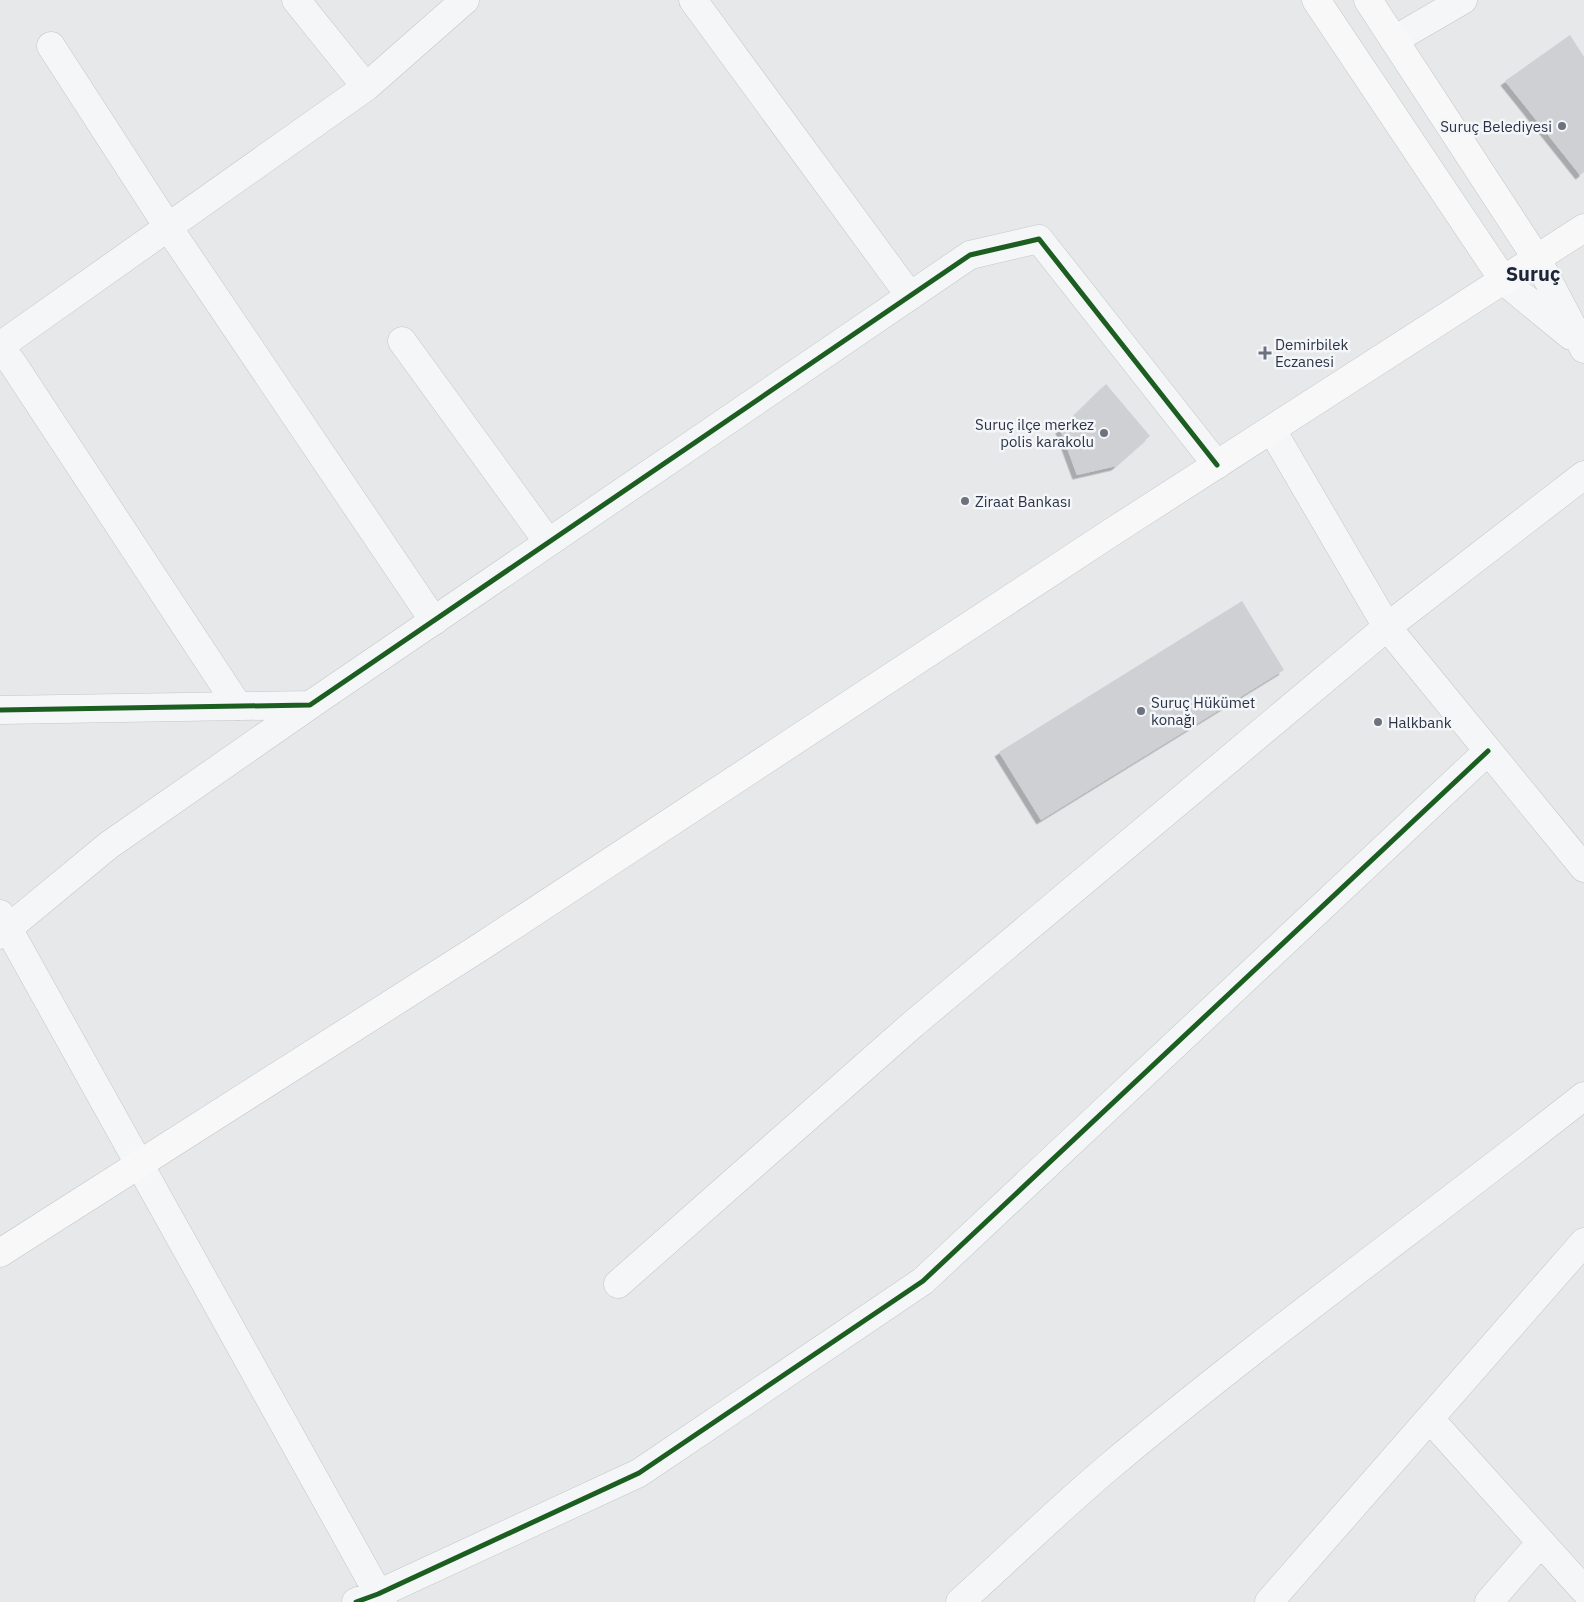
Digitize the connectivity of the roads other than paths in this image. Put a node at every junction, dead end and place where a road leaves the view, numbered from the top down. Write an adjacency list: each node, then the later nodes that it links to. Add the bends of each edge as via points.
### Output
1 (296, 0): 9 (street)
2 (466, 0): 9 (street)
3 (693, 0): 14 (street)
4 (1316, 0): 13 (main road)
5 (1368, 0): 7 (main road)
6 (1463, 0): 7 (street)
7 (1394, 40): 12 (main road)
8 (51, 46): 10 (street)
9 (366, 86): 10 (street)
10 (168, 227): 16 (street); 22 (street)
11 (1584, 228): 12 (main road)
12 (1537, 259): 13 (main road); 17 (street)
13 (1504, 281): 17 (street); 18 (main road)
14 (910, 296): 19 (street, via 970,255 1039,239); 21 (street)
15 (402, 341): 21 (street)
16 (0, 346): 25 (street)
17 (1582, 346)
18 (1272, 430): 19 (main road); 23 (street)
19 (1217, 466): 31 (main road, via 490,940)
20 (1584, 475): 23 (street)
21 (548, 542): 22 (street)
22 (434, 621): 24 (street)
23 (1387, 627): 27 (street); 34 (street, via 912,1025)
24 (310, 705): 25 (street); 29 (street, via 109,845)
25 (238, 706): 26 (street)
26 (0, 710)
27 (1488, 751): 28 (street); 38 (street, via 923,1281 639,1473)
28 (1584, 868)
29 (3, 926): 31 (street)
30 (1584, 1096): 39 (street, via 1291,1320 1109,1467)
31 (139, 1164): 33 (main road); 38 (street)
32 (1584, 1242): 35 (street)
33 (0, 1253)
34 (618, 1284)
35 (1430, 1419): 36 (street); 40 (street)
36 (1541, 1542): 37 (street); 41 (street)
37 (1584, 1590)
38 (373, 1599)
39 (960, 1602)
40 (1270, 1602)
41 (1489, 1602)

